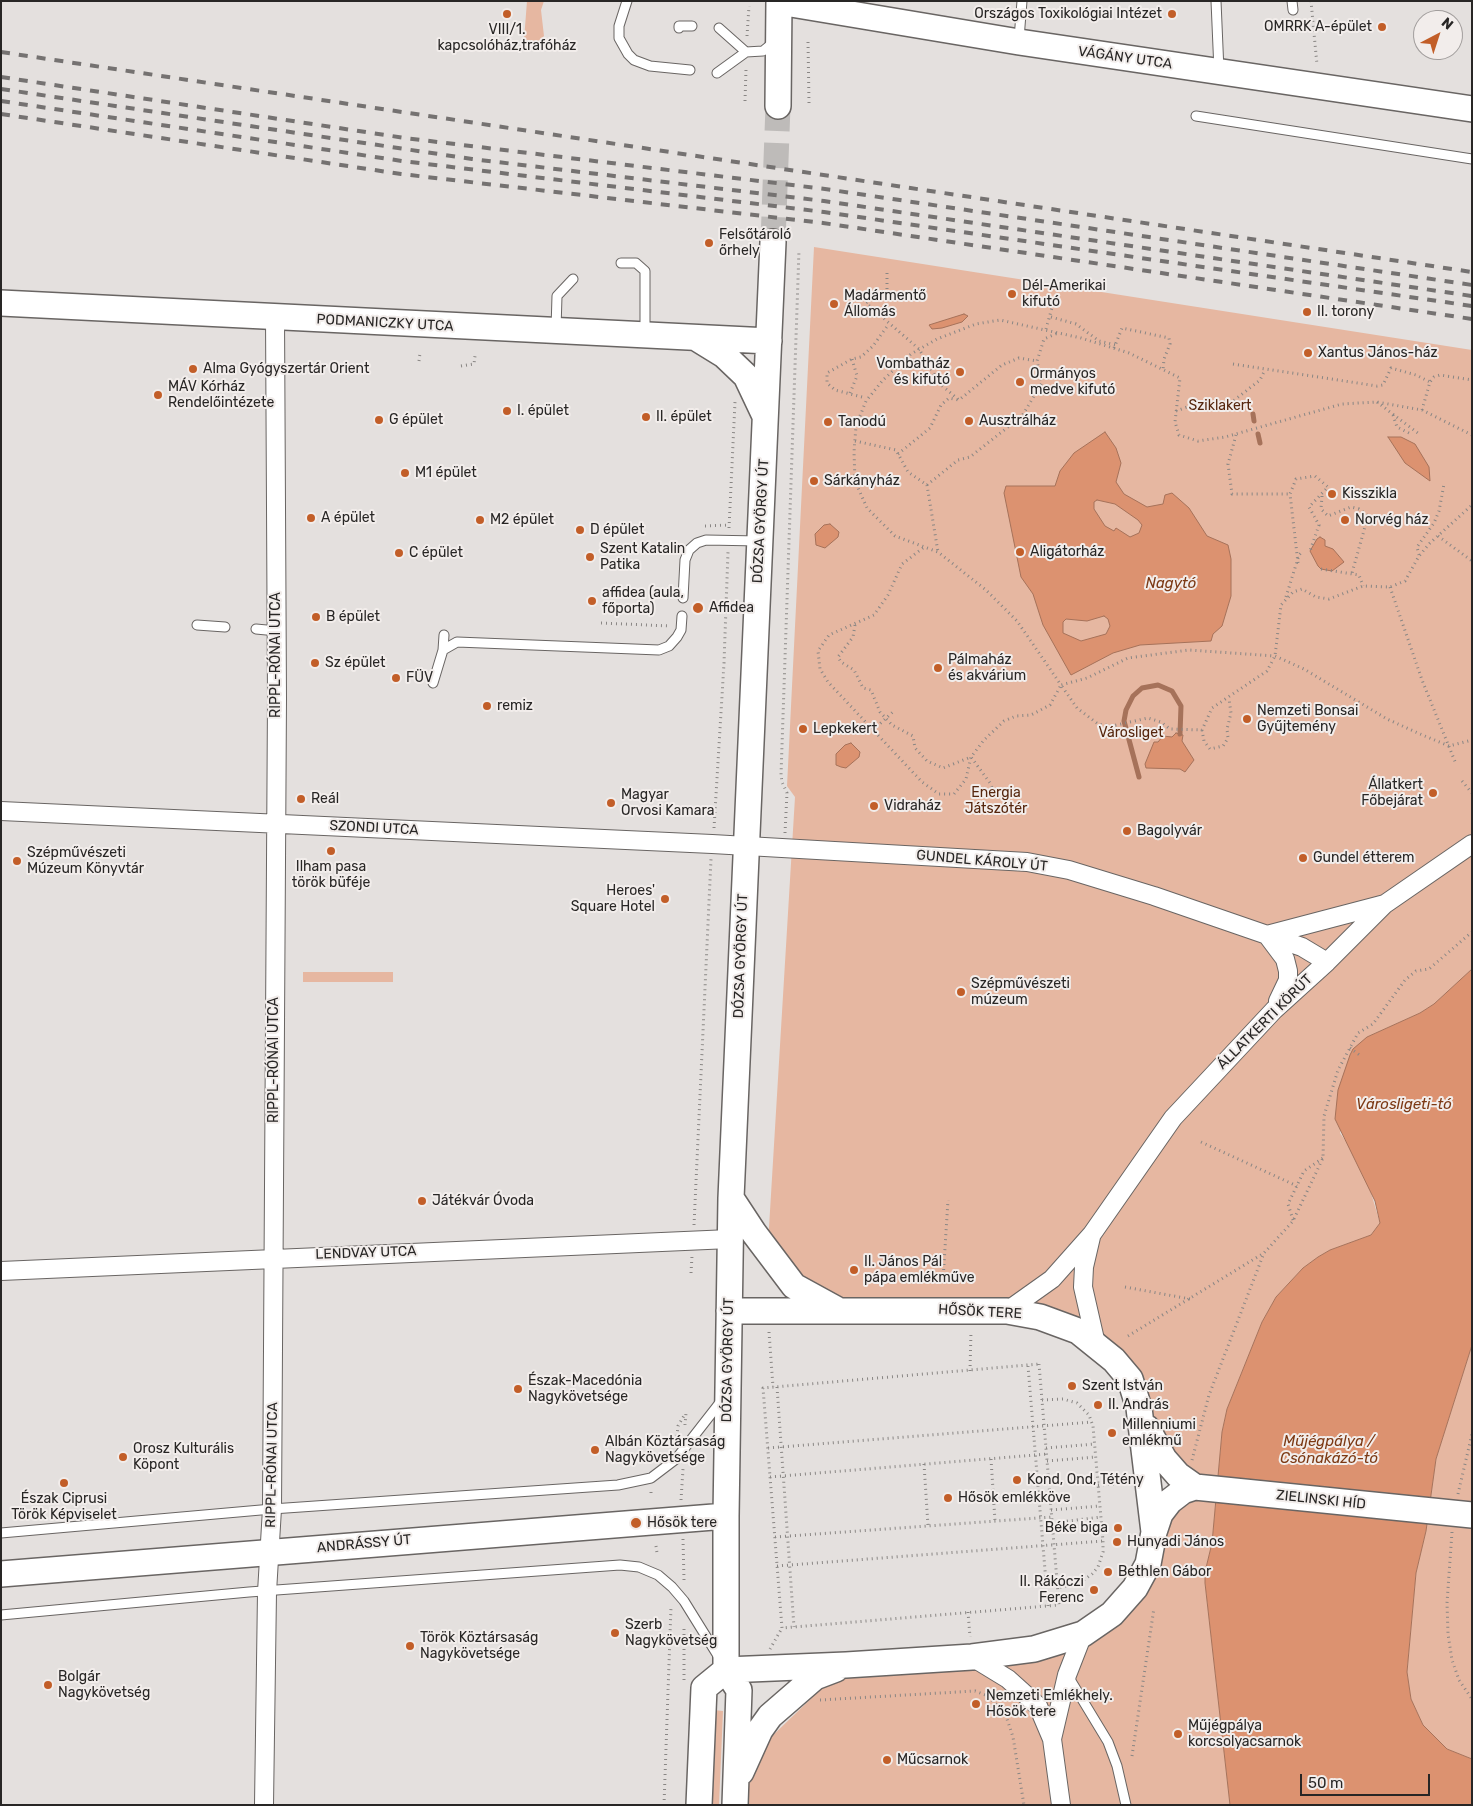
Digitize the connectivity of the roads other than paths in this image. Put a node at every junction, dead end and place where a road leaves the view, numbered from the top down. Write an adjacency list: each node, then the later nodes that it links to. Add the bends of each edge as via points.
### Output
1 (627, 1): 11 (lane, via 619,26 619,38 628,54 641,64 676,65)
2 (778, 1): 8 (street); 9 (street, VÁGÁNY UTCA)
3 (1022, 1): 9 (lane)
4 (1216, 1): 13 (lane)
5 (692, 26): 6 (lane)
6 (679, 28)
7 (720, 28): 10 (lane)
8 (779, 39): 10 (lane, via 763,51); 14 (street)
9 (1019, 42): 13 (street, VÁGÁNY UTCA)
10 (746, 52): 12 (lane)
11 (690, 70)
12 (718, 72)
13 (1219, 72): 15 (street, VÁGÁNY UTCA)
14 (778, 106)
15 (1472, 109)
16 (1196, 116): 17 (lane)
17 (1472, 159)
18 (773, 242): 26 (street, DÓZSA GYÖRGY ÚT)
19 (621, 263): 24 (lane, via 636,262 645,271)
20 (573, 279): 23 (lane, via 557,296)
21 (1, 303): 22 (street, PODMANICZKY UTCA)
22 (275, 316): 23 (street, PODMANICZKY UTCA); 34 (street, RIPPL-RÓNAI UTCA)
23 (556, 332): 24 (street, PODMANICZKY UTCA)
24 (645, 336): 25 (street, PODMANICZKY UTCA)
25 (696, 338): 26 (street, PODMANICZKY UTCA); 27 (street, via 724,354 746,376)
26 (769, 341): 27 (street, DÓZSA GYÖRGY ÚT)
27 (765, 417): 28 (street, DÓZSA GYÖRGY ÚT)
28 (760, 541): 29 (lane, via 706,540 697,543 685,560); 41 (street, DÓZSA GYÖRGY ÚT)
29 (683, 598)
30 (682, 616): 36 (lane, via 677,636 659,650 456,642)
31 (197, 625): 32 (lane)
32 (225, 627)
33 (256, 629): 34 (lane)
34 (276, 631): 39 (street, RIPPL-RÓNAI UTCA)
35 (444, 635): 36 (lane)
36 (443, 650): 37 (lane)
37 (433, 683)
38 (1, 812): 39 (street, SZONDI UTCA)
39 (275, 824): 41 (street, SZONDI UTCA); 49 (street, RIPPL-RÓNAI UTCA)
40 (1472, 844): 42 (street, ÁLLATKERTI KÖRÚT)
41 (746, 847): 43 (street, GUNDEL KÁROLY ÚT, via 1035,864 1069,870 1126,887); 46 (street, DÓZSA GYÖRGY ÚT)
42 (1385, 904): 43 (street); 44 (street, ÁLLATKERTI KÖRÚT)
43 (1267, 935): 44 (street, GUNDEL KÁROLY ÚT, via 1302,947); 45 (street, via 1285,959 1288,971 1288,980)
44 (1327, 962): 45 (street, ÁLLATKERTI KÖRÚT)
45 (1274, 1010): 47 (street, ÁLLATKERTI KÖRÚT, via 1173,1118)
46 (731, 1198): 48 (street, DÓZSA GYÖRGY ÚT); 51 (street, HŐSÖK TERE, via 794,1286)
47 (1092, 1234): 53 (street, ÁLLATKERTI KÖRÚT, via 1052,1279); 54 (street, ÁLLATKERTI KÖRÚT, via 1083,1286)
48 (730, 1239): 49 (street, LENDVAY UTCA); 52 (street, DÓZSA GYÖRGY ÚT)
49 (273, 1257): 50 (street, LENDVAY UTCA); 58 (street, RIPPL-RÓNAI UTCA)
50 (1, 1271)
51 (838, 1310): 52 (street, HŐSÖK TERE); 53 (street, HŐSÖK TERE)
52 (729, 1311): 55 (street, DÓZSA GYÖRGY ÚT)
53 (1007, 1311): 54 (street, HŐSÖK TERE, via 1057,1322)
54 (1096, 1344): 56 (street, HŐSÖK TERE, via 1123,1369)
55 (728, 1392): 58 (lane, via 684,1451 650,1478 618,1485); 60 (street, DÓZSA GYÖRGY ÚT)
56 (1139, 1408): 57 (street, HŐSÖK TERE, via 1164,1459 1178,1475); 61 (street, HŐSÖK TERE)
57 (1199, 1488): 59 (street, ZIELINSKI HÍD); 61 (street, HŐSÖK TERE, via 1183,1491 1170,1501 1160,1514)
58 (272, 1509): 62 (lane); 63 (street, RIPPL-RÓNAI UTCA)
59 (1455, 1514)
60 (726, 1516): 63 (street, ANDRÁSSY ÚT); 70 (street, DÓZSA GYÖRGY ÚT)
61 (1154, 1532): 67 (street, HŐSÖK TERE, via 1148,1564 1135,1588 1112,1614)
62 (1, 1533)
63 (270, 1553): 64 (street, ANDRÁSSY ÚT); 65 (street, RIPPL-RÓNAI UTCA)
64 (1, 1574)
65 (267, 1592): 66 (lane); 70 (lane, via 620,1565 639,1567 658,1575 684,1601); 74 (street, RIPPL-RÓNAI UTCA)
66 (1, 1614)
67 (1083, 1634): 68 (street, HŐSÖK TERE, via 1034,1649); 71 (street)
68 (971, 1651): 69 (street, HŐSÖK TERE); 72 (street, via 1038,1706)
69 (846, 1665): 70 (street, HŐSÖK TERE); 73 (street, HŐSÖK TERE, via 815,1677 770,1716 760,1730)
70 (726, 1670): 73 (street, via 739,1690); 75 (street, via 704,1688)
71 (1067, 1675): 72 (street); 77 (lane, via 1108,1742)
72 (1052, 1740): 76 (street)
73 (735, 1794)
74 (264, 1805)
75 (699, 1805)
76 (1061, 1805)
77 (1126, 1805)

